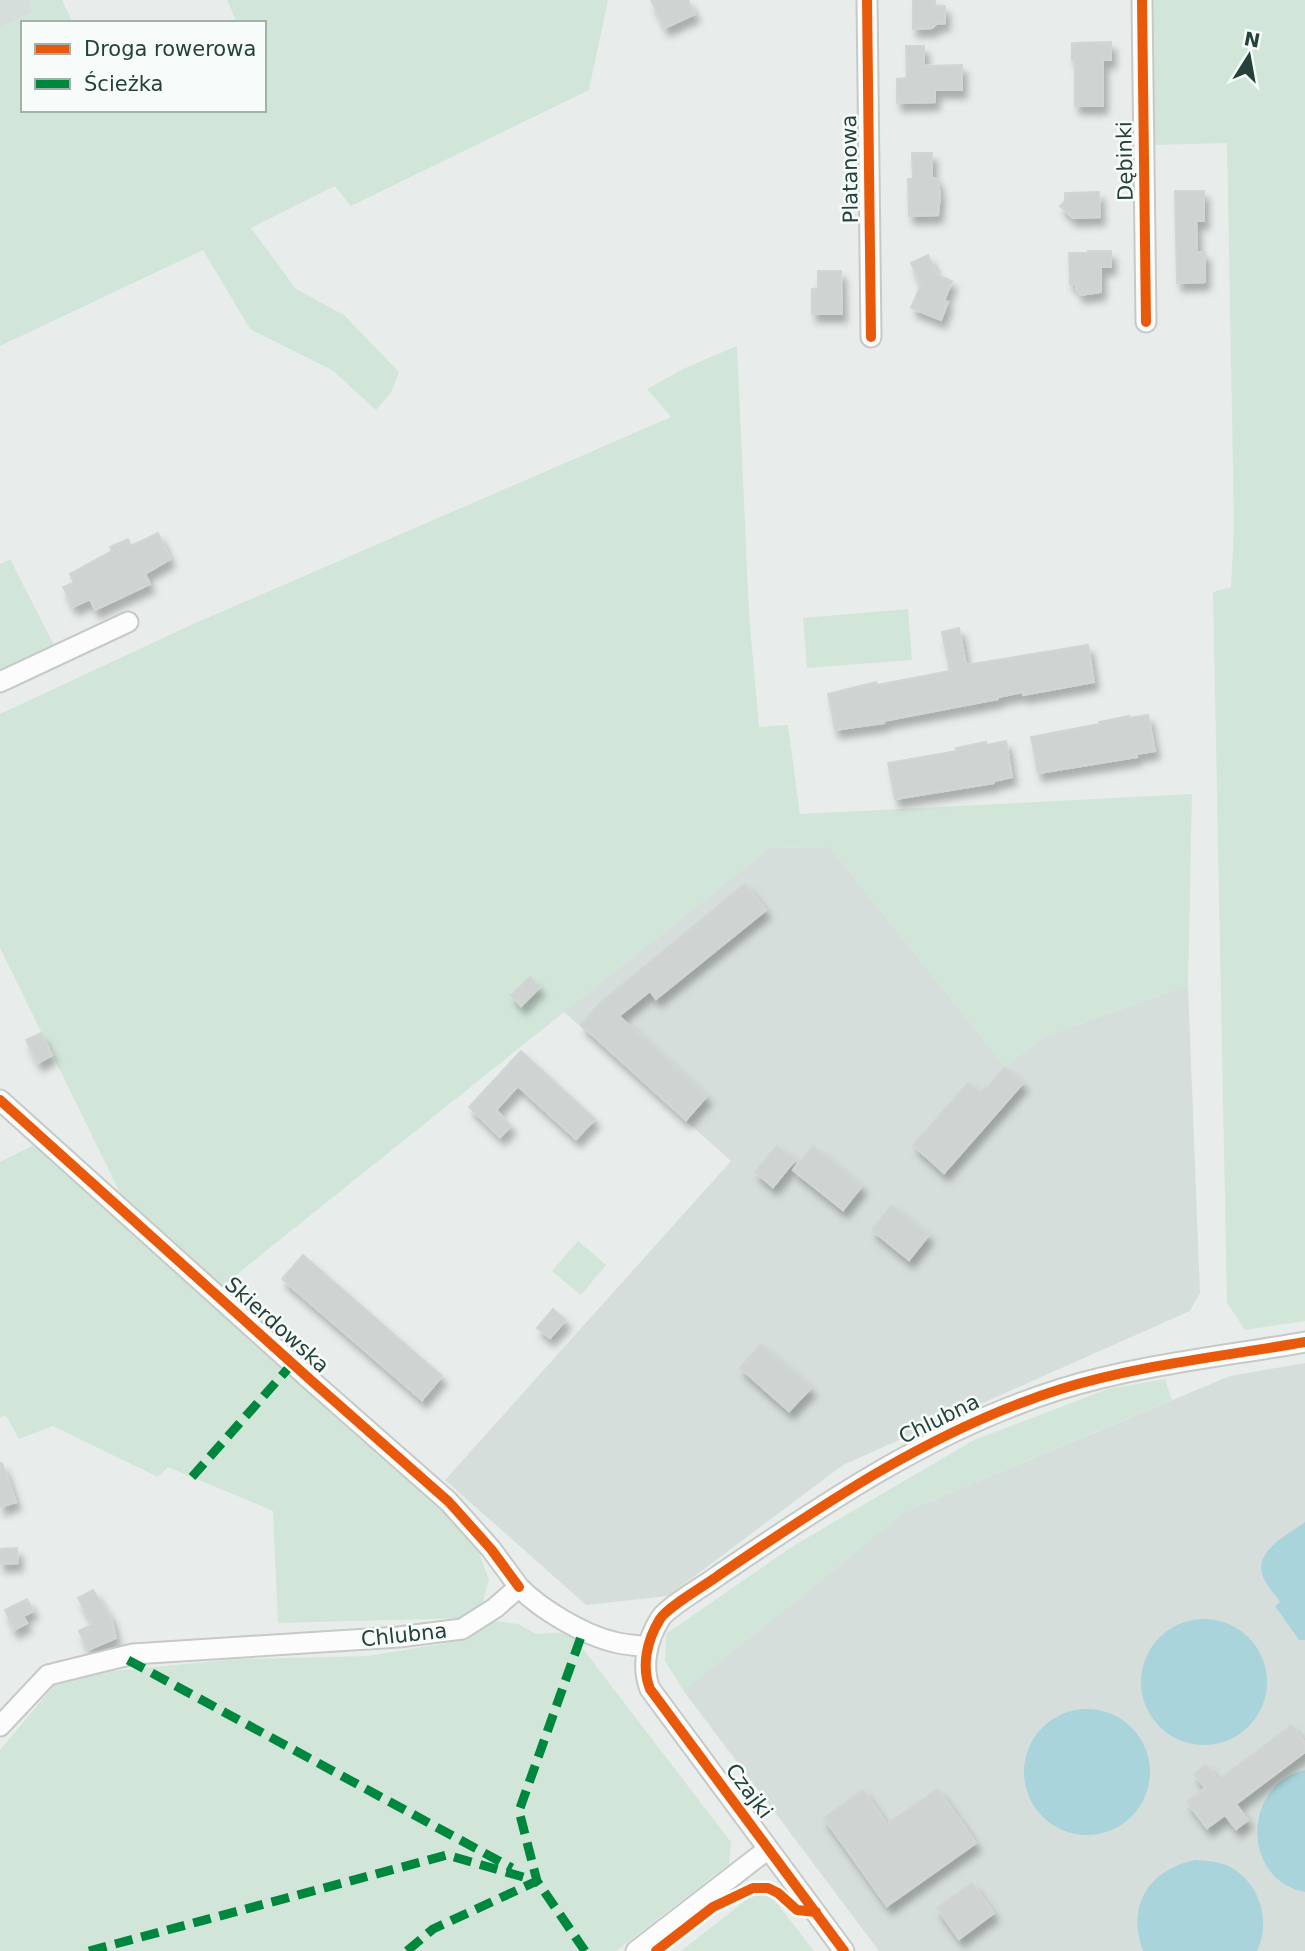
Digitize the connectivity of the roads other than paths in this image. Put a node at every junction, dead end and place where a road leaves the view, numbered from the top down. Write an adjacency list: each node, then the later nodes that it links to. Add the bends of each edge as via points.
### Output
1 (867, 0): 4 (street, Platanowa)
2 (1142, 0): 3 (street, Dębinki)
3 (1146, 322)
4 (872, 337)
5 (128, 622): 6 (street)
6 (0, 682)
7 (0, 1100): 9 (street, Skierdowska, via 450,1502)
8 (1305, 1342): 10 (street, Chlubna, via 1112,1376 984,1417 888,1466 761,1546 663,1614)
9 (519, 1587): 10 (street, via 586,1632); 11 (street, Chlubna, via 462,1629 133,1654 48,1675)
10 (647, 1647): 12 (street, Czajki, via 650,1689)
11 (0, 1726)
12 (768, 1849): 13 (street); 14 (street, Czajki)
13 (636, 1951)
14 (844, 1951)

